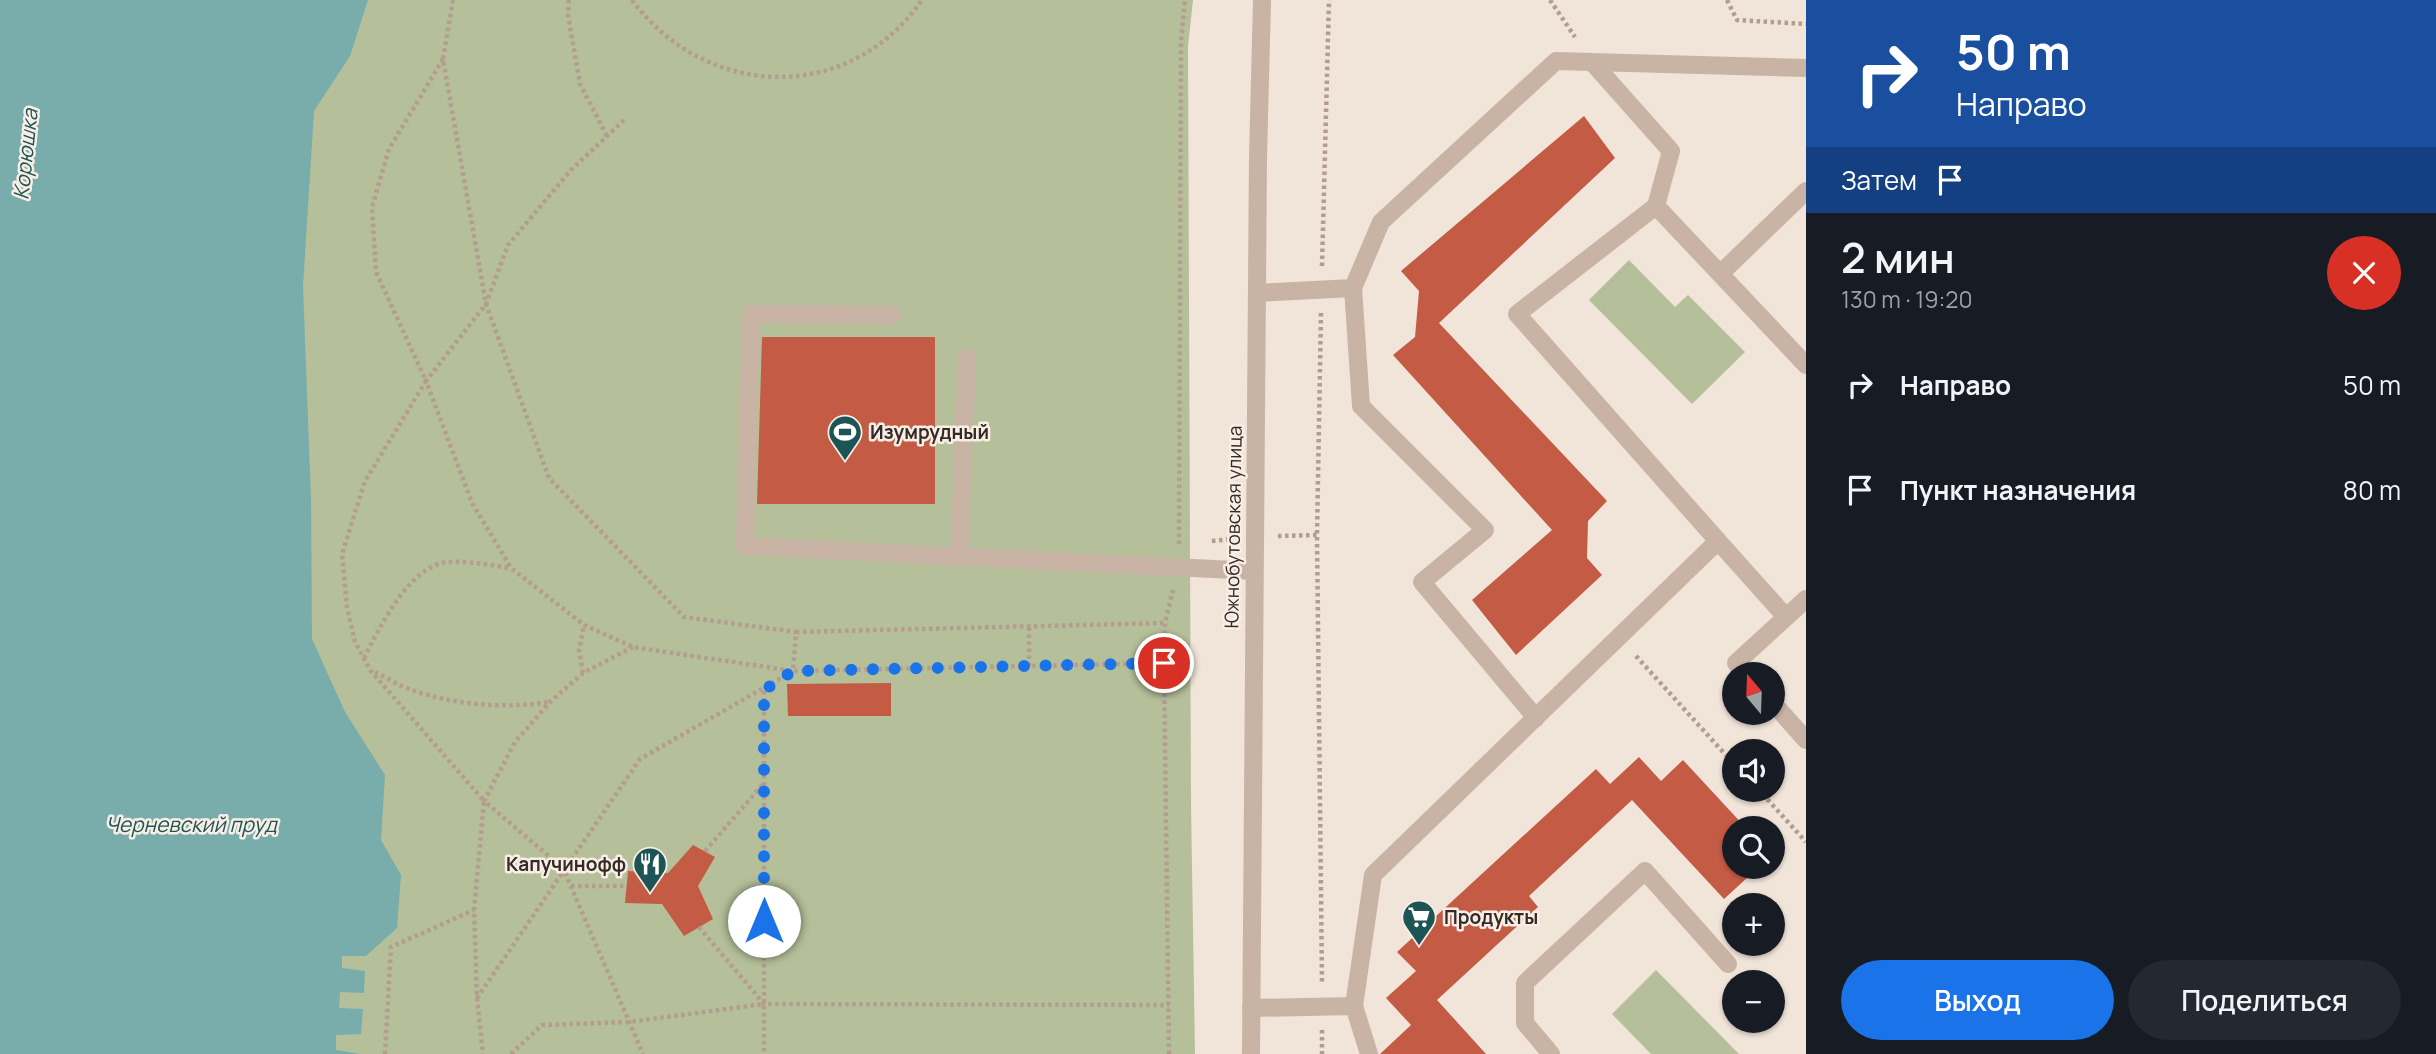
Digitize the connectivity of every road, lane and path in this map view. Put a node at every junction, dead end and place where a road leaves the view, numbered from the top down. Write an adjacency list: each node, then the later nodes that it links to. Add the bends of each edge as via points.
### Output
1 (453, 0): 11 (path)
2 (569, 0): 15 (path, via 580,84)
3 (632, 0): 4 (path, via 668,39 693,56 721,68 781,78 841,66 868,52 893,34)
4 (922, 0)
5 (1185, 0): 29 (path, via 1181,41)
6 (1262, 0): 21 (street, Южнобутовская улица)
7 (1329, 0): 20 (path)
8 (1550, 0): 12 (path)
9 (1727, 0): 10 (path, via 1737,20)
10 (1806, 24)
11 (443, 60): 22 (path); 26 (path, via 390,149 372,207 376,272)
12 (1592, 62): 13 (street); 17 (street, via 1671,150); 19 (street, via 1556,61 1381,222)
13 (1806, 68)
14 (624, 120): 15 (path)
15 (607, 136): 22 (path, via 570,170 508,245)
16 (1806, 191): 18 (street)
17 (1656, 206): 18 (street); 27 (street, via 1517,314)
18 (1721, 273): 25 (street)
19 (1353, 288): 20 (street); 50 (street, via 1361,406 1485,530 1422,582)
20 (1322, 289): 21 (street); 68 (path, via 1317,535)
21 (1257, 293): 31 (street, Южнобутовская улица)
22 (486, 304): 26 (path); 37 (path, via 550,478 684,617)
23 (892, 315): 28 (street, via 751,314 745,546)
24 (967, 358): 28 (street)
25 (1806, 365)
26 (426, 381): 30 (path, via 472,503); 40 (path, via 365,481 342,554 347,607)
27 (1718, 541): 33 (street); 38 (street)
28 (959, 557): 29 (street)
29 (1179, 566): 31 (street); 34 (path)
30 (511, 569): 35 (path); 40 (path, via 448,562 430,566 390,612)
31 (1254, 571): 69 (street, Южнобутовская улица)
32 (1806, 599): 33 (street)
33 (1786, 617): 41 (street)
34 (1165, 623): 36 (path); 42 (path)
35 (584, 625): 39 (path); 46 (path, via 579,650)
36 (1029, 626): 37 (path); 43 (path)
37 (796, 632): 45 (path)
38 (1619, 638): 50 (street); 52 (path)
39 (633, 647): 45 (path); 46 (path)
40 (364, 659): 44 (path)
41 (1737, 662)
42 (1164, 663): 43 (path); 66 (path)
43 (1029, 666): 45 (path)
44 (370, 670): 48 (path, via 409,689 461,701 517,707); 54 (path)
45 (793, 671): 47 (path)
46 (583, 673): 48 (path)
47 (764, 690): 53 (path); 58 (path, via 640,759)
48 (550, 702): 54 (path, via 515,742)
49 (1785, 716): 51 (street)
50 (1536, 718): 67 (street, via 1373,875)
51 (1806, 740)
52 (1722, 751)
53 (764, 782): 57 (path); 65 (path)
54 (484, 801): 58 (path); 61 (path)
55 (1770, 802): 56 (path)
56 (1806, 842)
57 (705, 851)
58 (563, 868): 59 (path); 64 (path)
59 (571, 886): 60 (path); 70 (path)
60 (626, 886)
61 (474, 910): 64 (path); 71 (path, via 391,947)
62 (699, 927): 65 (path)
63 (1728, 964): 80 (street, via 1645,871 1525,983 1525,1023)
64 (477, 998): 72 (path)
65 (764, 1004): 66 (path); 70 (path); 75 (path)
66 (1169, 1005): 76 (path)
67 (1354, 1006): 68 (street); 79 (street)
68 (1322, 1007): 69 (street); 78 (path)
69 (1251, 1008): 77 (street, Южнобутовская улица)
70 (629, 1022): 73 (path, via 542,1025); 74 (path)
71 (384, 1054)
72 (483, 1054)
73 (511, 1054)
74 (643, 1054)
75 (764, 1054)
76 (1169, 1054)
77 (1251, 1054)
78 (1322, 1054)
79 (1369, 1054)
80 (1551, 1054)

